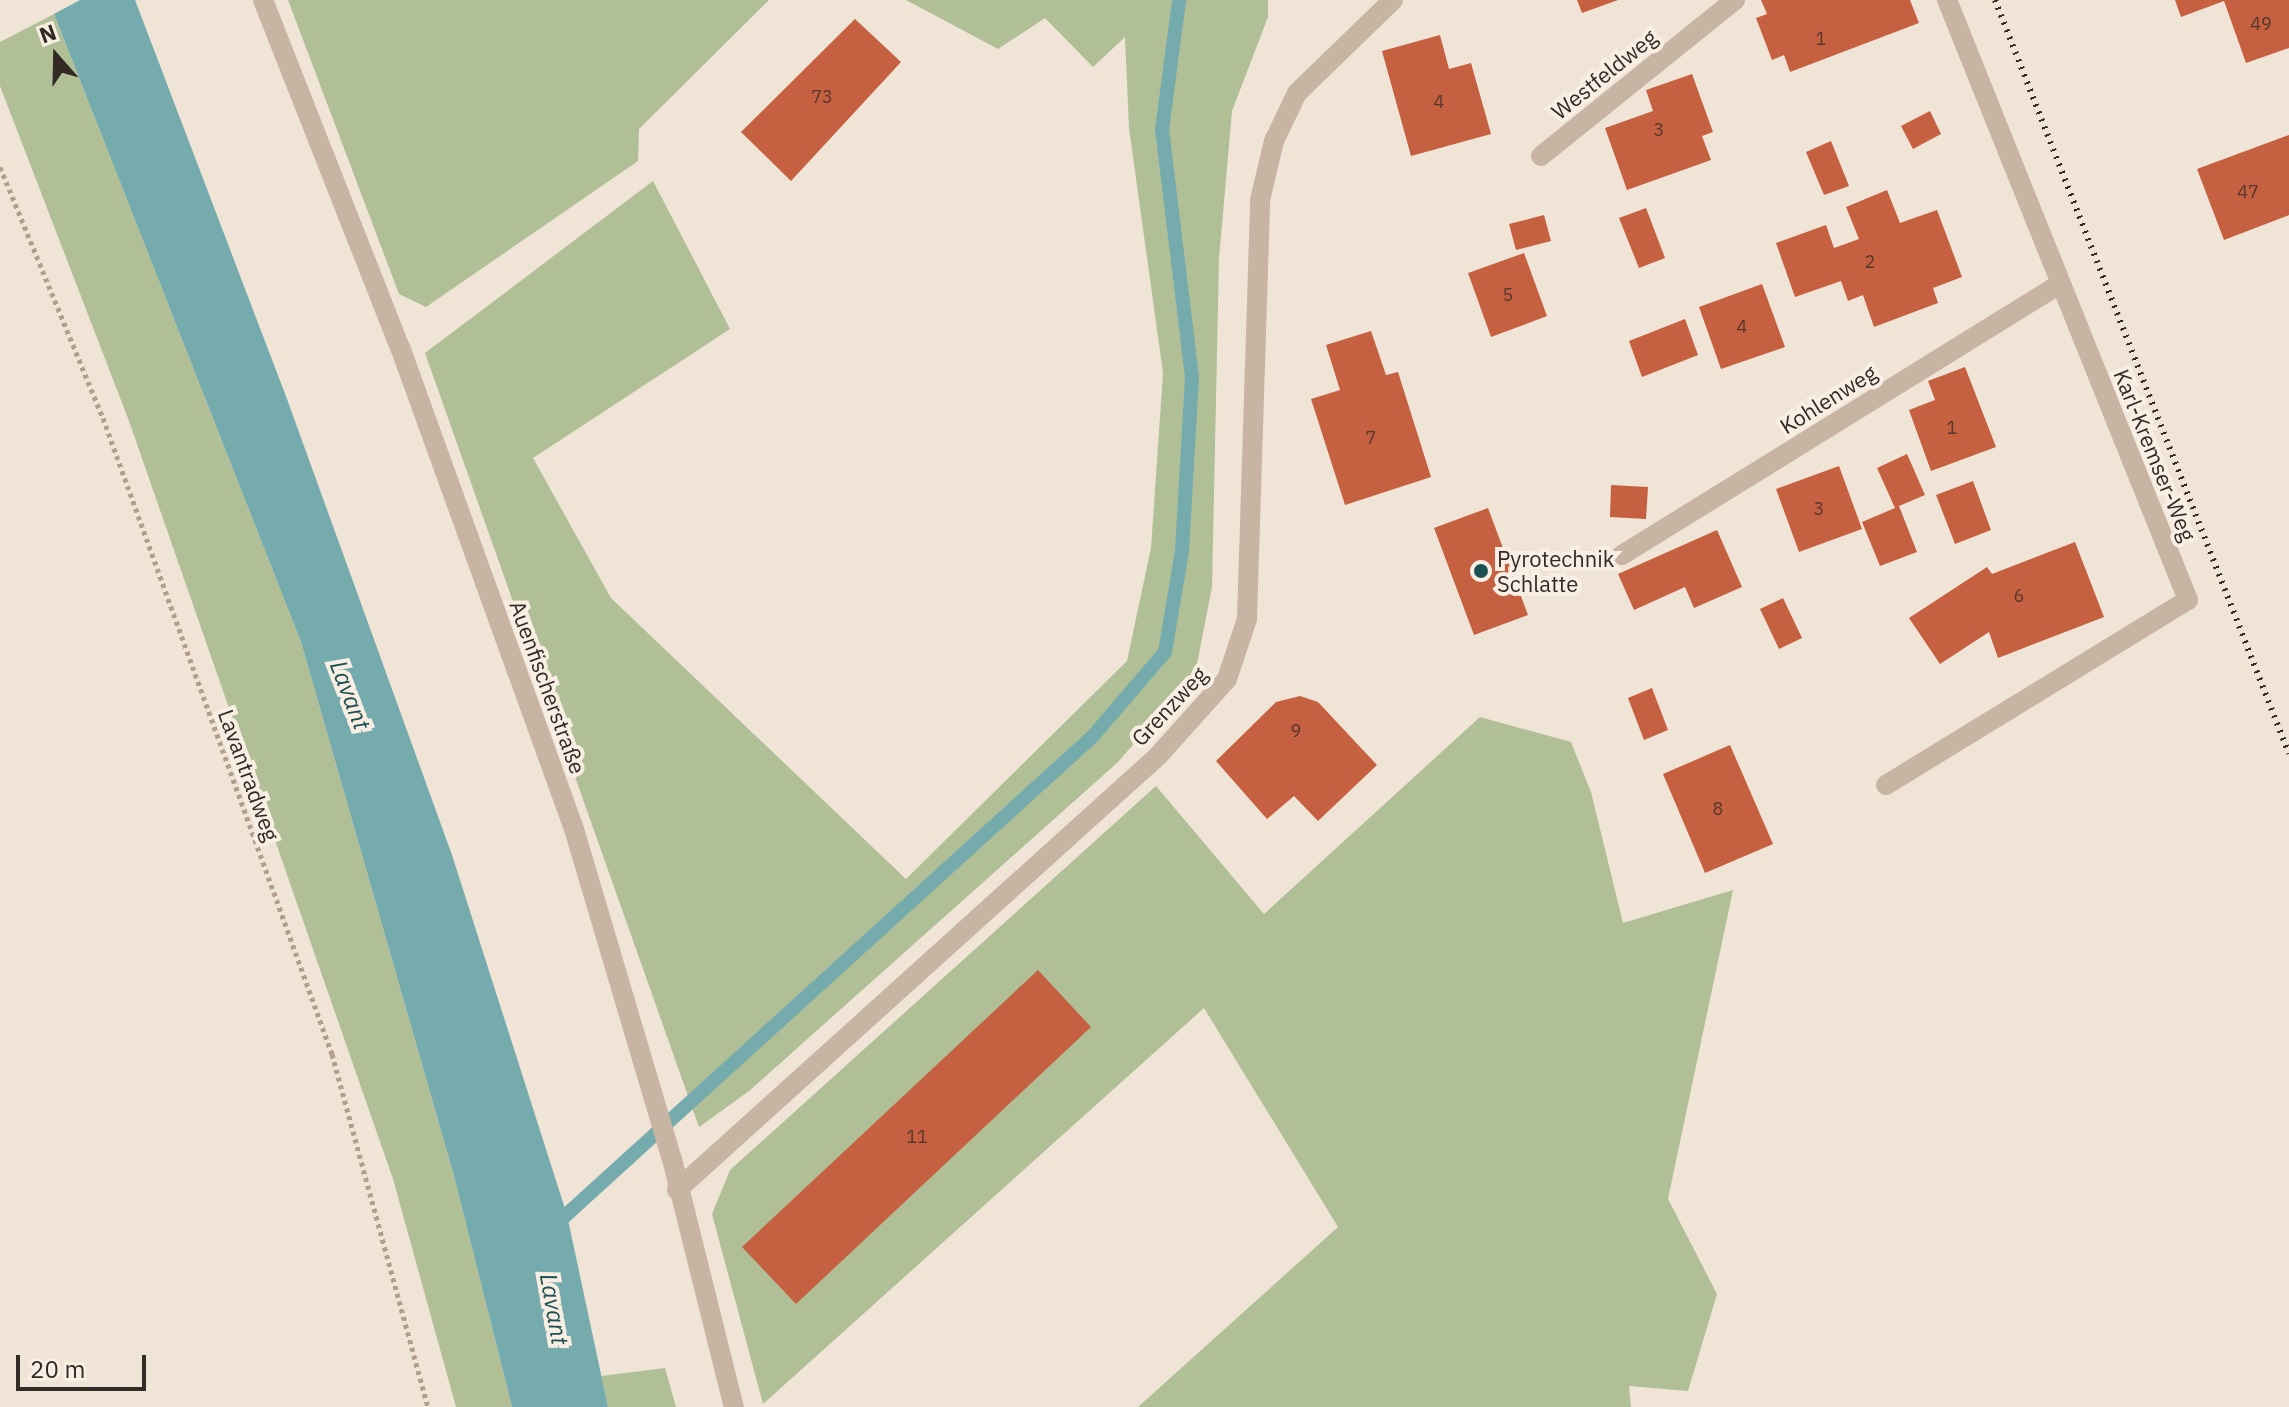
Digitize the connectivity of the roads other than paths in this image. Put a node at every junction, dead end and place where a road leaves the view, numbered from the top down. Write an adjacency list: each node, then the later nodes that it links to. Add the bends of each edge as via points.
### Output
1 (263, 0): 9 (street, Auenfischerstraße, via 400,347 574,829)
2 (1393, 0): 9 (street, Grenzweg, via 1297,93 1274,141 1260,200 1247,619 1227,679 1158,756)
3 (1735, 0): 5 (street, Westfeldweg)
4 (1947, 0): 6 (street, Karl-Kremser-Weg)
5 (1541, 156)
6 (2060, 284): 7 (street, Kohlenweg); 8 (street, Karl-Kremser-Weg, via 2188,600)
7 (1622, 555)
8 (1886, 785)
9 (677, 1190): 10 (street, Auenfischerstraße)
10 (734, 1407)

